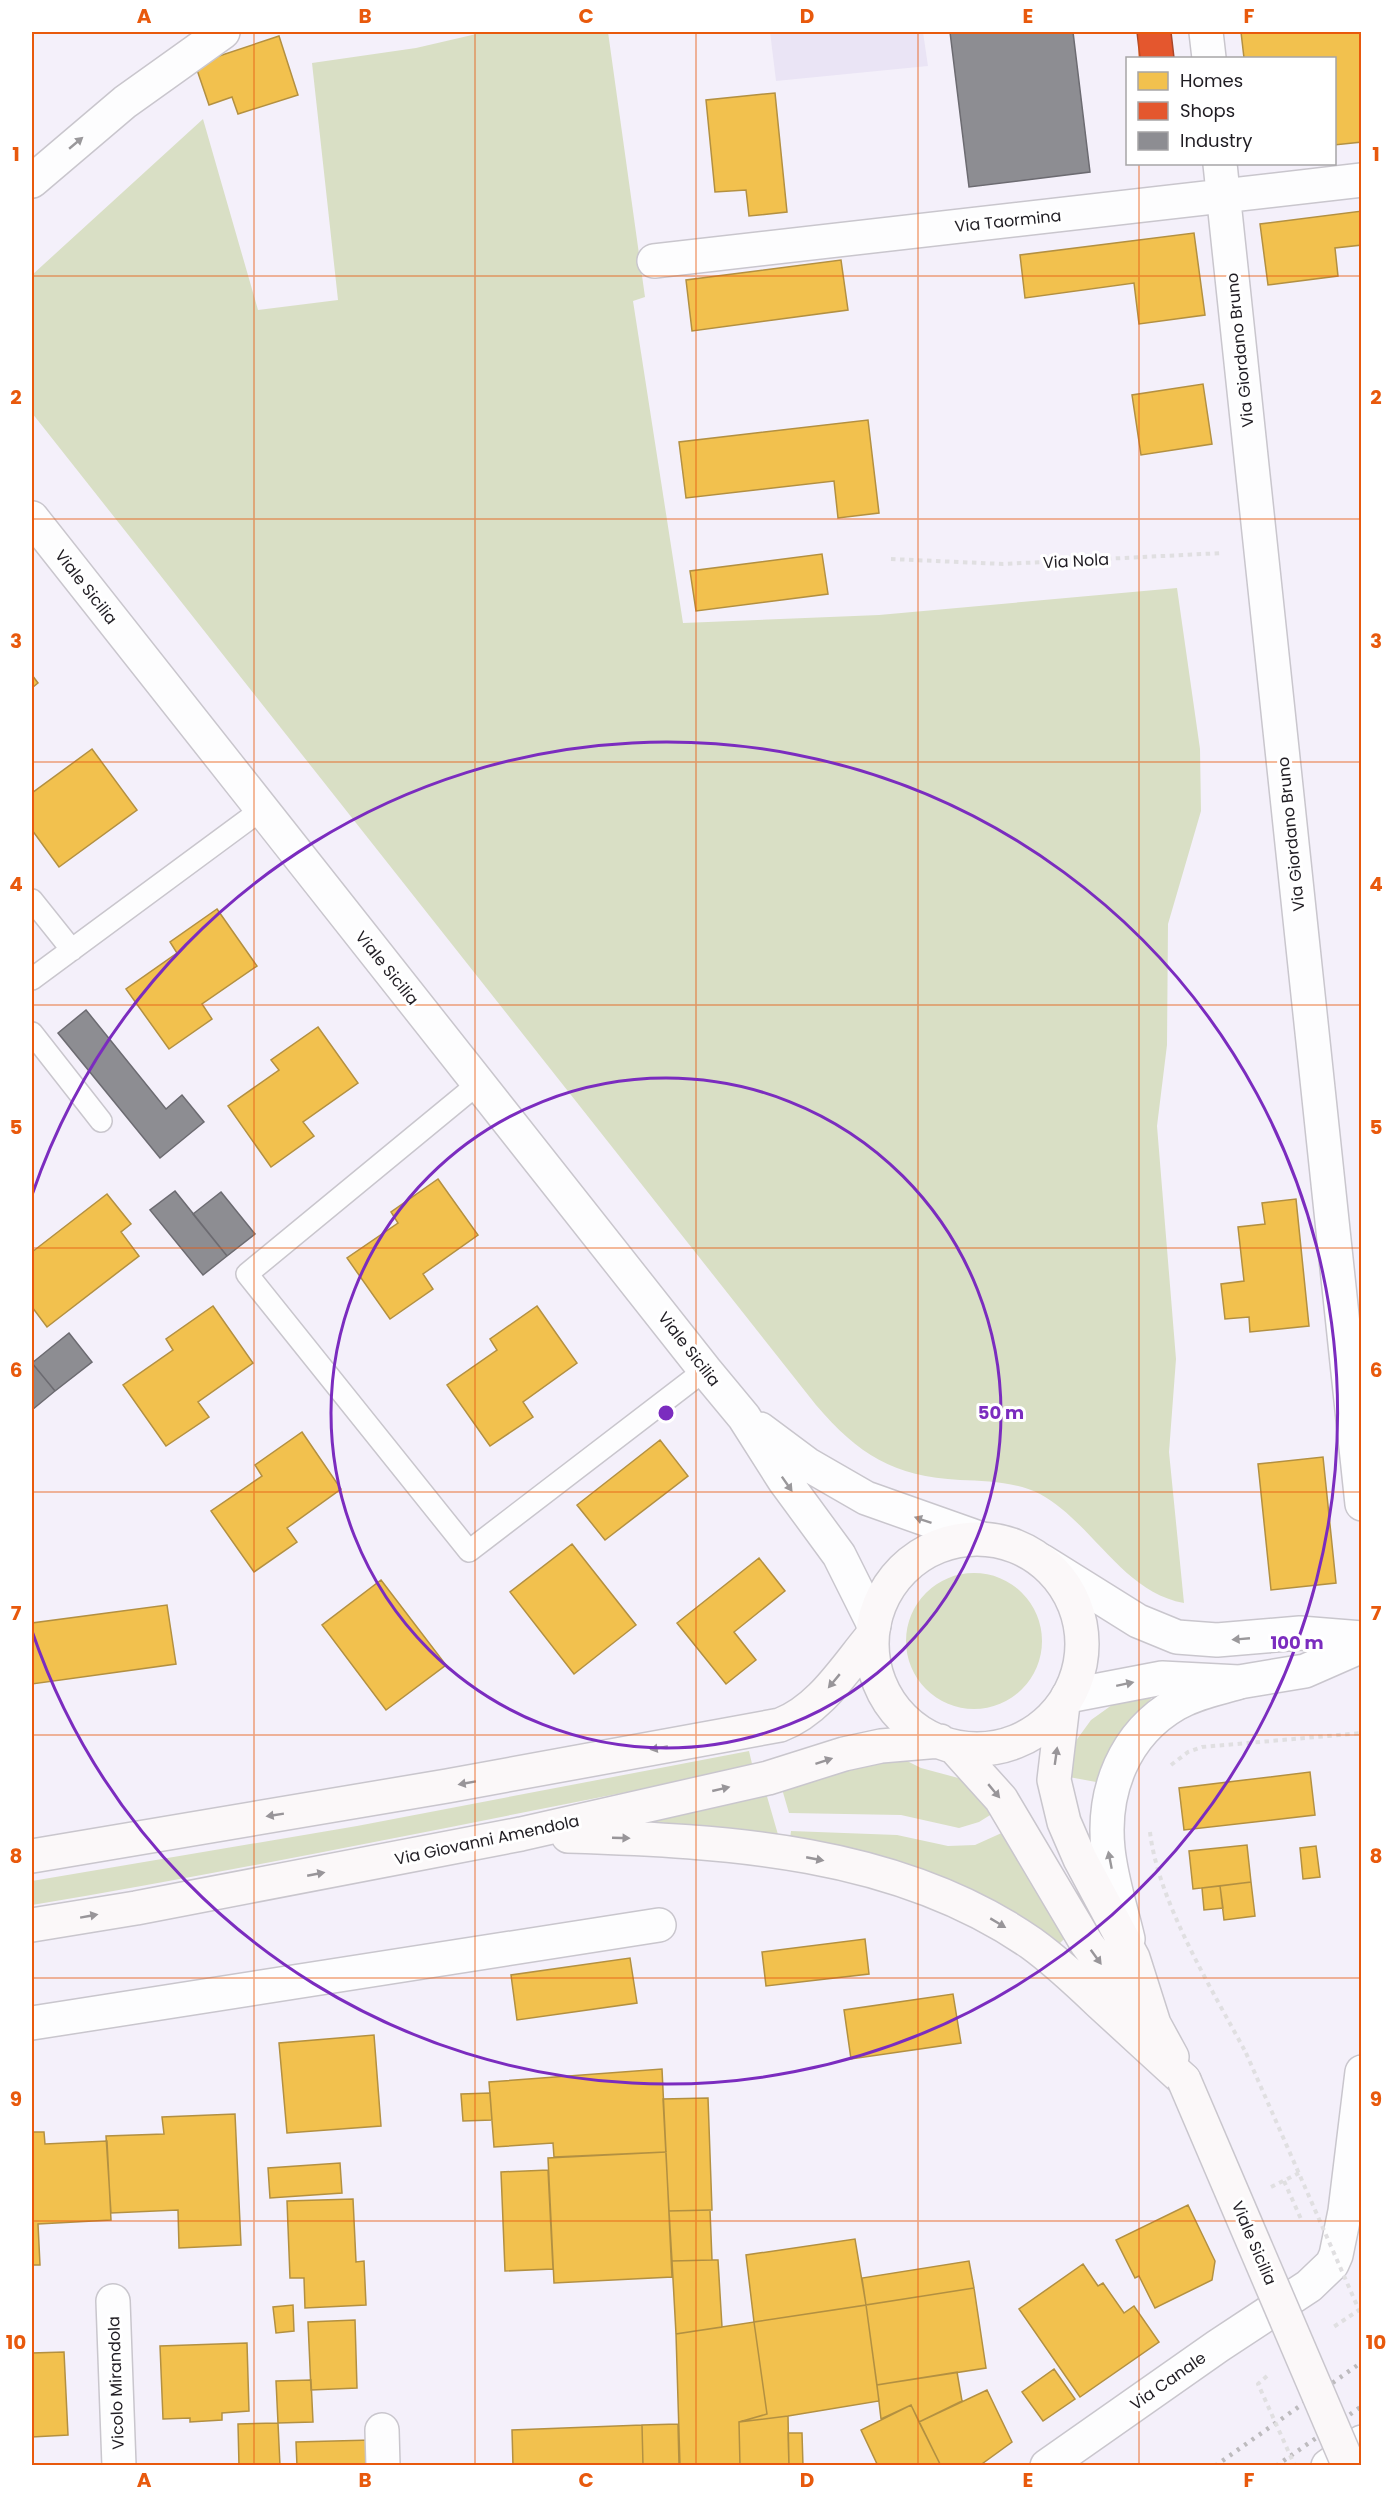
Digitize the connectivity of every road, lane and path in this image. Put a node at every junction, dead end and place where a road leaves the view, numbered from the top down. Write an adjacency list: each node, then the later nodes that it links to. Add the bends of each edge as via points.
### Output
1 (223, 32): 5 (street, one-way to 1, via 125,102)
2 (1206, 32): 3 (street)
3 (1209, 57)
4 (1220, 165): 7 (street, Via Giordano Bruno)
5 (32, 180)
6 (1362, 180): 7 (street, Via Taormina)
7 (1224, 196): 8 (street, Via Taormina); 10 (street, Via Giordano Bruno)
8 (654, 261)
9 (35, 531): 12 (street, Viale Sicilia)
10 (1260, 550): 11 (path, Via Nola, via 1003,564); 21 (street, Via Giordano Bruno)
11 (891, 559)
12 (261, 810): 14 (lane); 17 (street, Viale Sicilia)
13 (32, 900): 14 (lane)
14 (72, 950): 15 (lane)
15 (32, 980)
16 (32, 1034): 18 (lane)
17 (479, 1083): 19 (street, Viale Sicilia); 19 (lane, via 247,1274 469,1551)
18 (101, 1121)
19 (705, 1370): 20 (street, Viale Sicilia)
20 (744, 1417): 22 (street, Viale Sicilia, one-way to 20, via 845,1487); 24 (street, Viale Sicilia, one-way to 24, via 839,1555)
21 (1362, 1504)
22 (979, 1538): 23 (main road, via 1012,1544); 24 (main road, via 945,1543 914,1558 891,1582 875,1613)
23 (1042, 1561): 25 (street, one-way to 23, via 1300,1633 1217,1640 1177,1636 1138,1621); 28 (main road, via 1065,1585 1079,1616 1083,1652 1074,1686)
24 (873, 1631): 30 (main road, via 871,1646 877,1679 895,1710 922,1734); 34 (main road, one-way to 34, via 811,1707 797,1719 780,1725)
25 (1362, 1638)
26 (1362, 1646): 27 (street, via 1305,1671)
27 (1239, 1682): 28 (street, one-way to 27, via 1162,1678); 37 (street, one-way to 27, via 1108,1848 1113,1781 1136,1739 1161,1715 1189,1698)
28 (1065, 1700): 30 (main road, via 1054,1716 1025,1738 991,1748); 37 (main road, one-way to 28, via 1072,1842 1056,1796 1054,1766)
29 (1362, 1733): 31 (path, via 1202,1747)
30 (947, 1744): 33 (main road, Via Giovanni Amendola, one-way to 30, via 768,1778 862,1750 902,1743); 39 (main road, one-way to 39, via 995,1792 1093,1953 1124,1994)
31 (1167, 1768)
32 (1150, 1823): 42 (path, bridge, via 1154,1855 1172,1906 1246,2053)
33 (521, 1834): 36 (main road, Via Giovanni Amendola, one-way to 33); 41 (main road, one-way to 41, via 720,1843 822,1860 913,1883 991,1919 1046,1954)
34 (32, 1856)
35 (659, 1925): 38 (street)
36 (32, 1926)
37 (1133, 1958): 39 (main road)
38 (32, 2023)
39 (1154, 2024): 41 (main road, Viale Sicilia)
40 (1362, 2072): 51 (street, Via Canale, via 1346,2201 1332,2264 1318,2279)
41 (1184, 2080): 54 (main road, Viale Sicilia, bridge)
42 (1299, 2173): 43 (path); 45 (path, bridge, via 1359,2310)
43 (1265, 2190)
44 (113, 2301): 49 (street, Vicolo Mirandola)
45 (1327, 2332)
46 (1270, 2373): 52 (path, bridge, via 1258,2384)
47 (382, 2430): 50 (street)
48 (1362, 2442): 53 (street)
49 (119, 2466)
50 (383, 2466)
51 (1047, 2466)
52 (1295, 2466)
53 (1328, 2466)
54 (1349, 2466)

